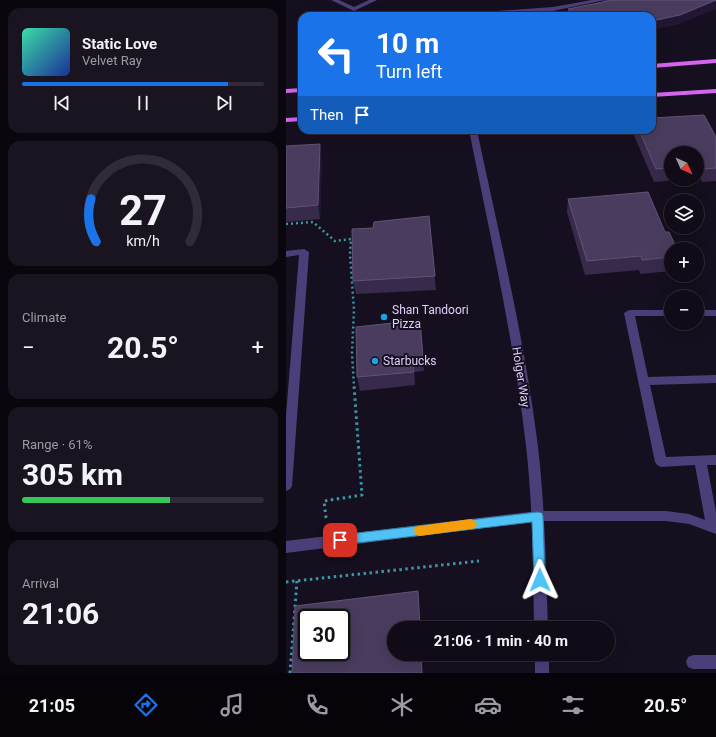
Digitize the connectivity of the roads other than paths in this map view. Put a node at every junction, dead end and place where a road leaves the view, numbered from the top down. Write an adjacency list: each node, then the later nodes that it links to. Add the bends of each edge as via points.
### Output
1 (334, 0): 2 (street, via 354,9)
2 (374, 0)
3 (602, 0): 4 (street, via 553,9)
4 (511, 12)
5 (716, 61): 6 (main road)
6 (656, 66)
7 (298, 90): 8 (main road)
8 (286, 91)
9 (716, 91): 10 (main road)
10 (656, 95)
11 (298, 119): 12 (main road)
12 (286, 120)
13 (474, 134): 23 (street, Holger Way, via 521,372 532,448)
14 (286, 254): 22 (street, via 304,252)
15 (664, 313): 19 (street, via 629,313)
16 (704, 313): 17 (street)
17 (716, 313)
18 (716, 379): 19 (street)
19 (644, 381): 20 (street, via 661,462)
20 (700, 460): 21 (street); 24 (street)
21 (716, 460)
22 (286, 486)
23 (538, 516): 24 (street, via 666,516 689,520); 25 (street); 26 (street, Holger Way)
24 (715, 529)
25 (286, 547)
26 (541, 621)
27 (542, 661): 30 (street)
28 (693, 662): 29 (street)
29 (716, 662)
30 (542, 673)

